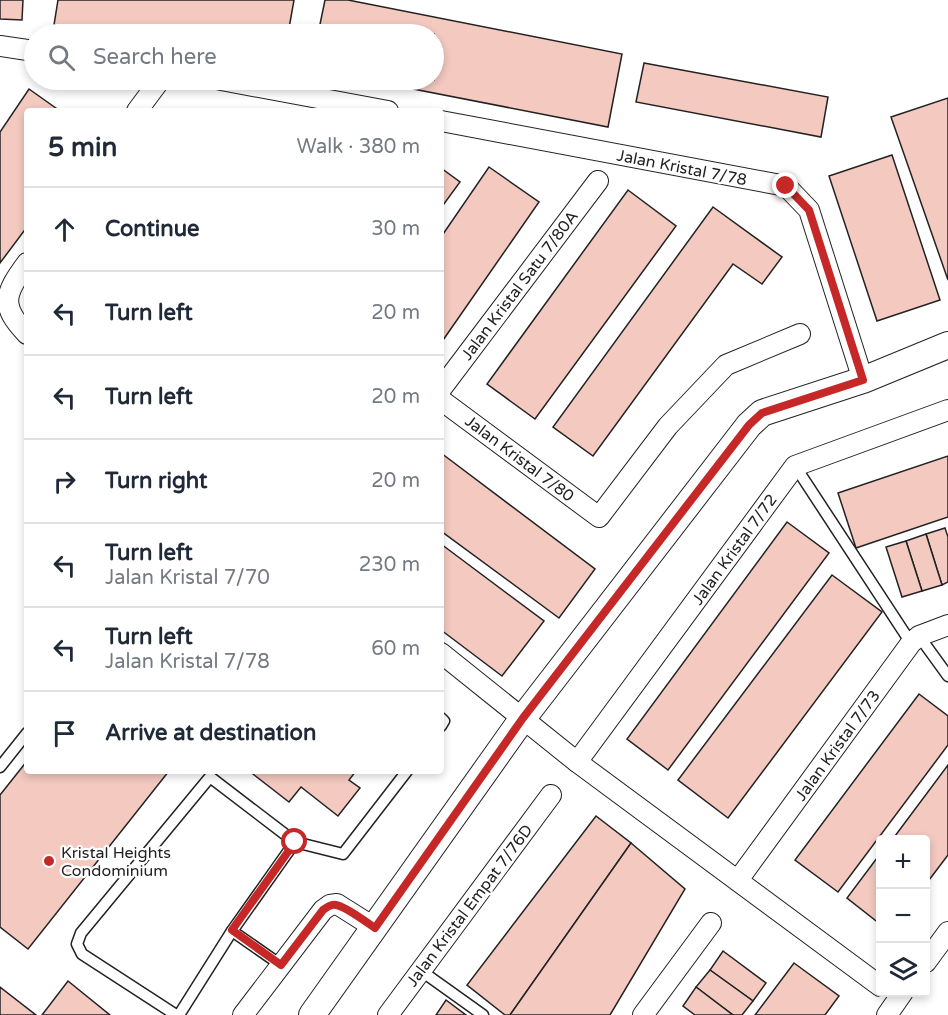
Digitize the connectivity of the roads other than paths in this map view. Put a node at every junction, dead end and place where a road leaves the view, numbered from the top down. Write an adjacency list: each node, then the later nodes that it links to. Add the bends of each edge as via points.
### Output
1 (0, 46): 2 (street)
2 (24, 50)
3 (153, 90): 5 (street)
4 (275, 90): 6 (street)
5 (139, 108)
6 (372, 108)
7 (444, 122): 14 (street, Jalan Kristal 7/78, via 786,186 809,210)
8 (598, 181): 15 (street, Jalan Kristal Satu 7/80A)
9 (24, 267): 10 (street)
10 (2, 293): 11 (street, via 7,316)
11 (24, 332)
12 (800, 334): 16 (street, Jalan Kristal 7/80, via 726,365 668,426 599,517)
13 (948, 345): 14 (street)
14 (863, 380): 23 (street, via 762,413 749,425)
15 (444, 385)
16 (444, 401)
17 (948, 410): 18 (street)
18 (795, 466): 20 (lane); 25 (street, Jalan Kristal 7/72)
19 (948, 625): 20 (street)
20 (915, 639): 22 (lane); 30 (street, Jalan Kristal 7/73)
21 (444, 655): 23 (street)
22 (948, 676)
23 (523, 718): 25 (street); 32 (street)
24 (24, 737): 26 (lane)
25 (577, 762): 30 (street)
26 (0, 766)
27 (405, 774): 29 (lane, via 344,854)
28 (551, 795): 37 (street, Jalan Kristal Empat 7/76D)
29 (295, 842): 33 (lane); 40 (lane, via 210,777 81,933 77,944 82,954)
30 (738, 880): 38 (street)
31 (711, 923): 45 (street)
32 (375, 928): 36 (street, via 337,904 330,905); 42 (street)
33 (232, 930): 36 (lane); 40 (lane)
34 (948, 932): 35 (street)
35 (930, 957)
36 (281, 965): 41 (street)
37 (420, 970): 43 (street, Jalan Kristal Empat 7/76D); 44 (lane)
38 (876, 983)
39 (896, 997): 46 (street)
40 (178, 1015)
41 (243, 1015)
42 (312, 1015)
43 (388, 1015)
44 (483, 1015)
45 (643, 1015)
46 (887, 1015)

